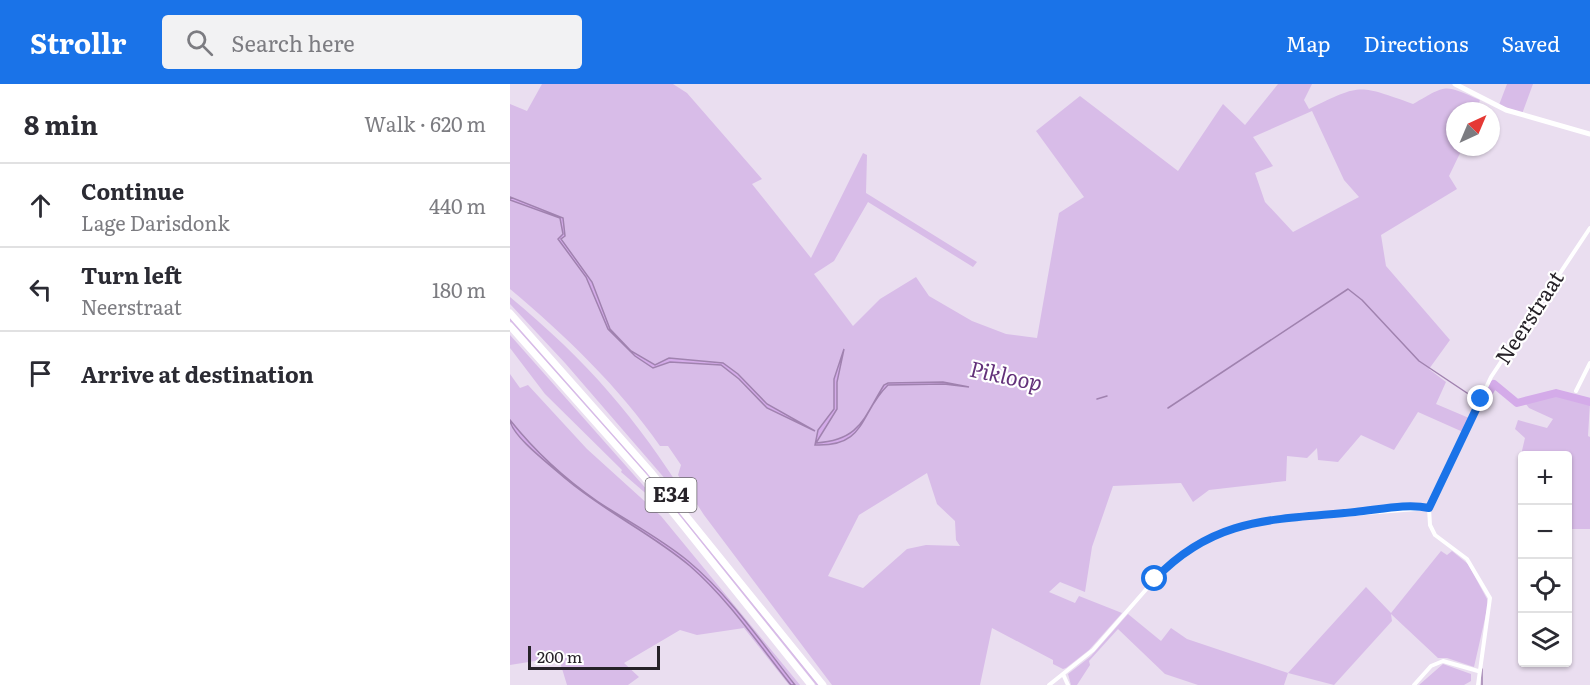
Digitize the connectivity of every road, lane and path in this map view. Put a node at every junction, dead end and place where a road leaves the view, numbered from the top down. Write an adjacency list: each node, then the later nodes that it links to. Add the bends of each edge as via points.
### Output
1 (1455, 84): 2 (street, via 1506,110)
2 (1590, 134)
3 (1590, 228): 8 (street, Neerstraat, via 1497,368)
4 (510, 313): 12 (highway, E34, via 650,471)
5 (510, 326): 11 (highway, E34, via 645,478)
6 (1590, 363): 7 (street)
7 (1576, 391)
8 (1429, 508): 9 (street, via 1435,535 1467,559 1490,598); 10 (street, via 1252,522 1217,533 1164,569 1093,650)
9 (1478, 671): 15 (street, via 1443,661 1431,666); 16 (street)
10 (1063, 674): 13 (street); 14 (street)
11 (811, 685)
12 (823, 685)
13 (1049, 685)
14 (1068, 685)
15 (1414, 685)
16 (1478, 685)

